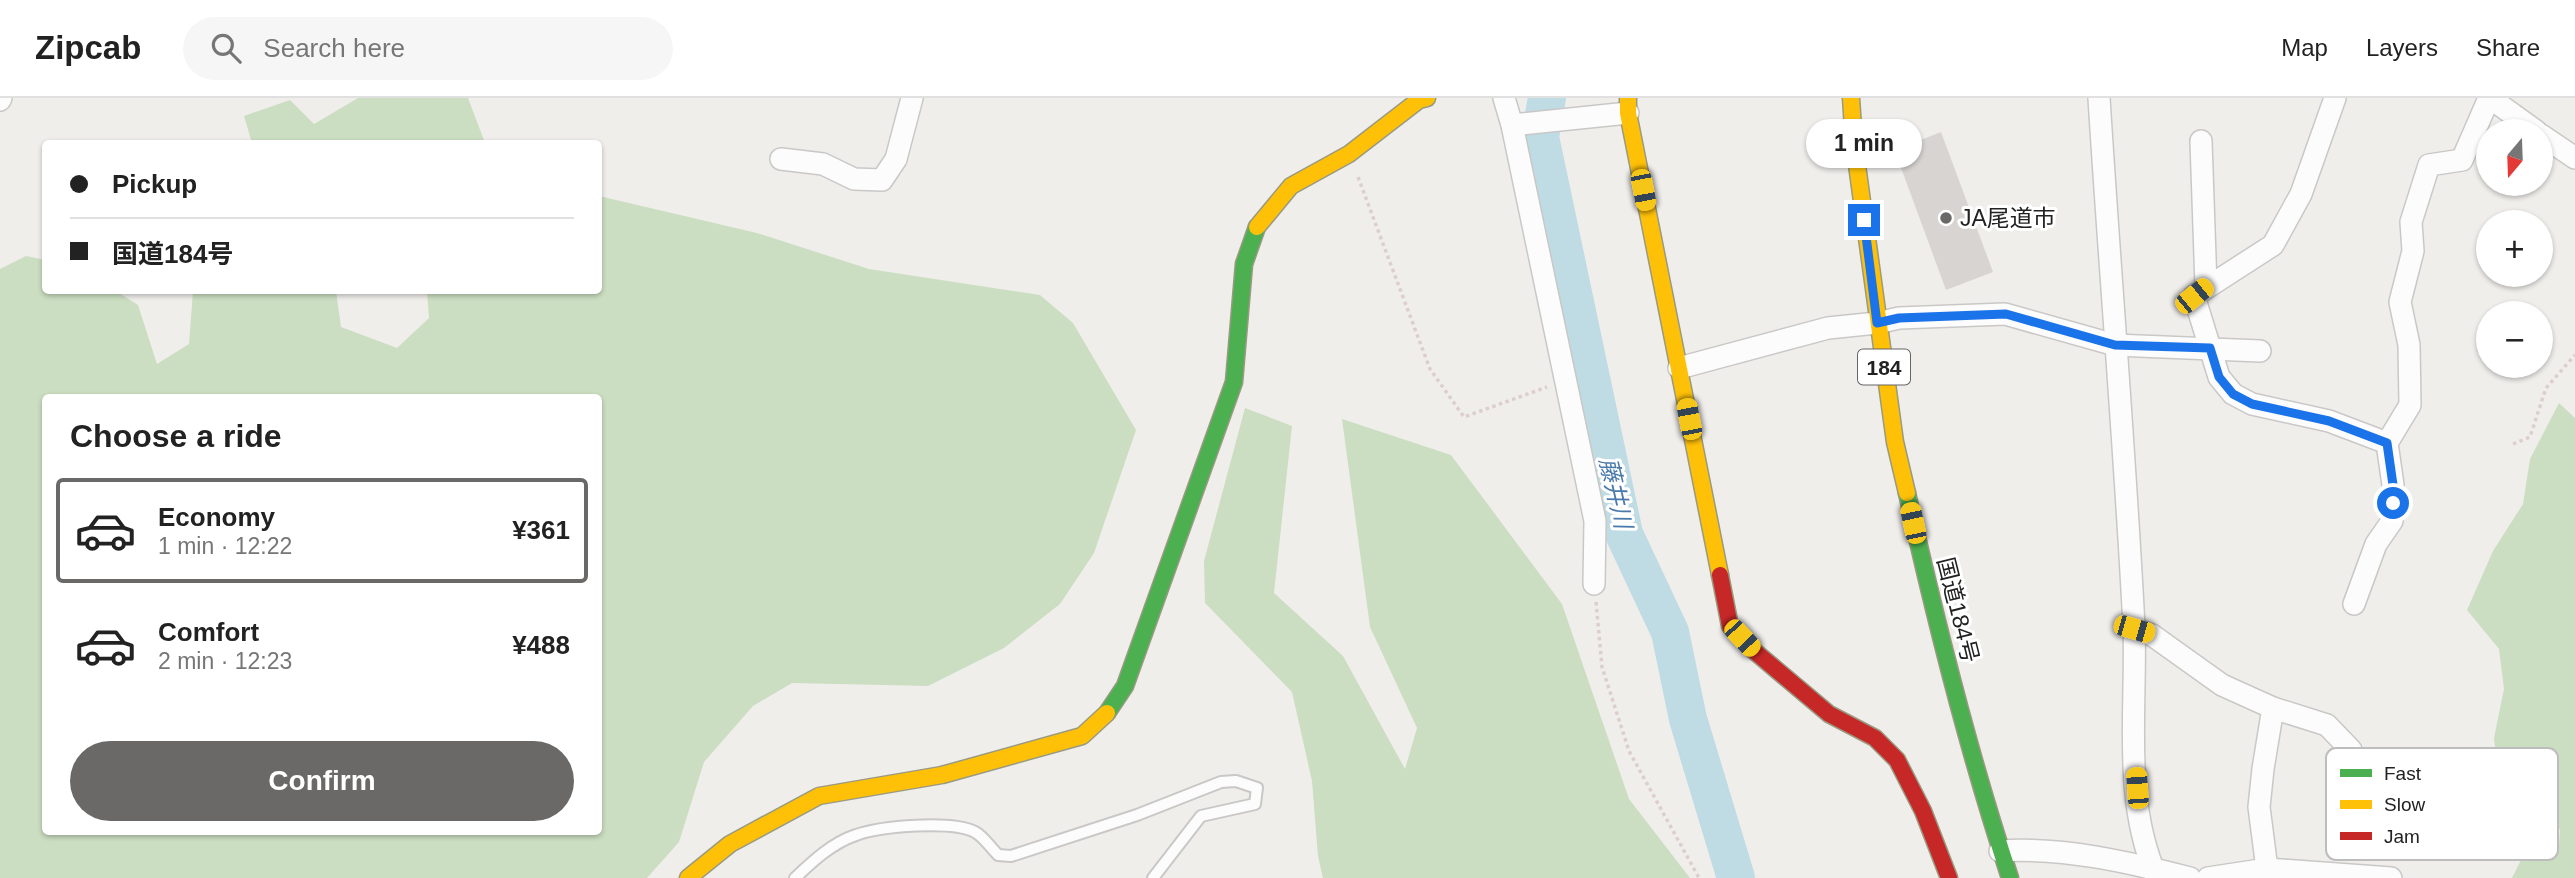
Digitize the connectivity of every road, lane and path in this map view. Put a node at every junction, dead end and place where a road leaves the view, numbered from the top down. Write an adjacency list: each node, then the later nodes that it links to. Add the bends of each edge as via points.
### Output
1 (912, 98): 15 (street, via 896,159 882,180 854,179 823,164)
2 (1504, 98): 10 (street)
3 (1851, 98): 17 (main road, 国道184号 / 184)
4 (2099, 98): 18 (street)
5 (2335, 98): 16 (street, via 2301,194 2273,245)
6 (2490, 98): 9 (street); 24 (street, via 2462,160 2429,164 2411,222 2413,251 2400,302 2409,345 2410,405)
7 (1418, 99): 13 (main road)
8 (1628, 106): 10 (street, via 1602,114); 22 (main road)
9 (2519, 119)
10 (1517, 124): 23 (street)
11 (2201, 141): 16 (street)
12 (2553, 143): 14 (street)
13 (1349, 154): 23 (path, via 1430,369 1464,417); 34 (main road, via 1291,186 1255,230 1244,264 1234,383 1125,686 1106,715 1082,736 1004,759 942,775 819,796 730,844)
14 (2575, 158)
15 (781, 159)
16 (2206, 286): 19 (street, via 2194,296)
17 (1877, 323): 18 (street, via 2006,314); 22 (street, via 1828,328); 31 (main road, 国道184号 / 184, via 1895,442 1935,618)
18 (2115, 345): 19 (street); 28 (street)
19 (2210, 348): 20 (street); 24 (street, via 2219,377 2233,394 2252,404 2329,421)
20 (2260, 351)
21 (2575, 355): 25 (path, via 2546,388 2530,437)
22 (1679, 368): 38 (main road, via 1730,626 1829,714 1875,738 1897,760)
23 (1565, 380): 26 (street, via 1595,521)
24 (2387, 443): 27 (street, via 2392,521 2376,544)
25 (2513, 444)
26 (1594, 584): 37 (path, via 1602,667 1629,751)
27 (2354, 604)
28 (2134, 629): 29 (street, via 2152,635 2222,685); 33 (street, via 2132,718 2138,812)
29 (2273, 708): 30 (street, via 2326,725); 32 (street, via 2259,807)
30 (2349, 748)
31 (2000, 850): 33 (street, via 2030,849); 39 (main road, 国道184号 / 184)
32 (2267, 869): 41 (street); 42 (street)
33 (2155, 872): 40 (street)
34 (688, 878)
35 (794, 878): 36 (lane, via 821,853 857,834 945,825 975,832 998,855 1011,856 1221,782 1257,788 1255,804 1201,816)
36 (1153, 878)
37 (1699, 878)
38 (1949, 878)
39 (2010, 878)
40 (2190, 878)
41 (2208, 878)
42 (2391, 878)

